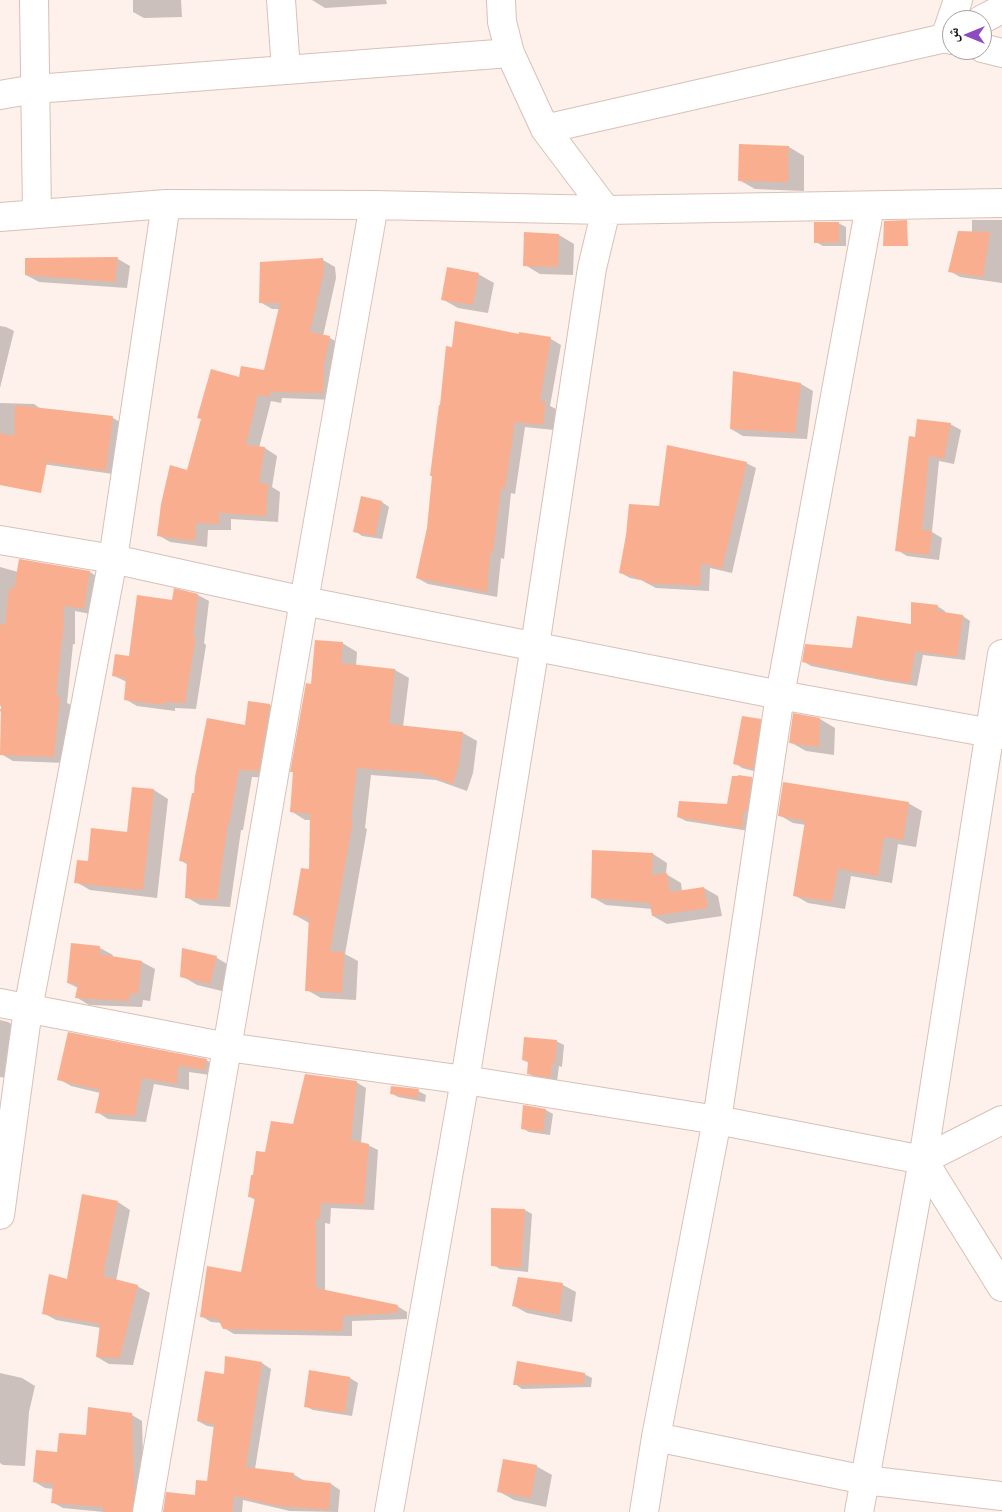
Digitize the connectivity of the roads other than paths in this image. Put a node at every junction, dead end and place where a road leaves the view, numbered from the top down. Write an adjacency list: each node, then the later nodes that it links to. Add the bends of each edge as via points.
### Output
1 (34, 0): 7 (street)
2 (281, 0): 6 (street)
3 (500, 0): 5 (street)
4 (942, 39): 9 (street)
5 (510, 52): 6 (street); 9 (street)
6 (286, 70): 7 (street)
7 (35, 89): 8 (street); 15 (street)
8 (0, 95)
9 (545, 129): 14 (street)
10 (1002, 203): 13 (street)
11 (166, 204): 12 (street); 15 (street); 18 (street)
12 (374, 205): 14 (street); 19 (street)
13 (870, 206): 14 (street); 22 (street)
14 (606, 210): 20 (street, via 592,268)
15 (37, 214): 16 (street)
16 (0, 217)
17 (0, 540): 18 (street)
18 (113, 560): 19 (street); 25 (street)
19 (304, 601): 20 (street); 26 (street)
20 (535, 646): 22 (street); 27 (street)
21 (1002, 654): 23 (street)
22 (780, 695): 23 (street); 28 (street)
23 (996, 734): 30 (street)
24 (0, 1003): 25 (street)
25 (28, 1009): 26 (street); 31 (street)
26 (227, 1047): 27 (street); 36 (street)
27 (465, 1080): 28 (street); 37 (street)
28 (717, 1120): 30 (street); 33 (street)
29 (1002, 1120): 30 (street)
30 (922, 1160): 32 (street); 34 (street)
31 (0, 1215)
32 (1002, 1287)
33 (656, 1437): 34 (street); 38 (street)
34 (865, 1480): 35 (street); 39 (street)
35 (1002, 1496)
36 (147, 1512)
37 (389, 1512)
38 (644, 1512)
39 (859, 1512)

